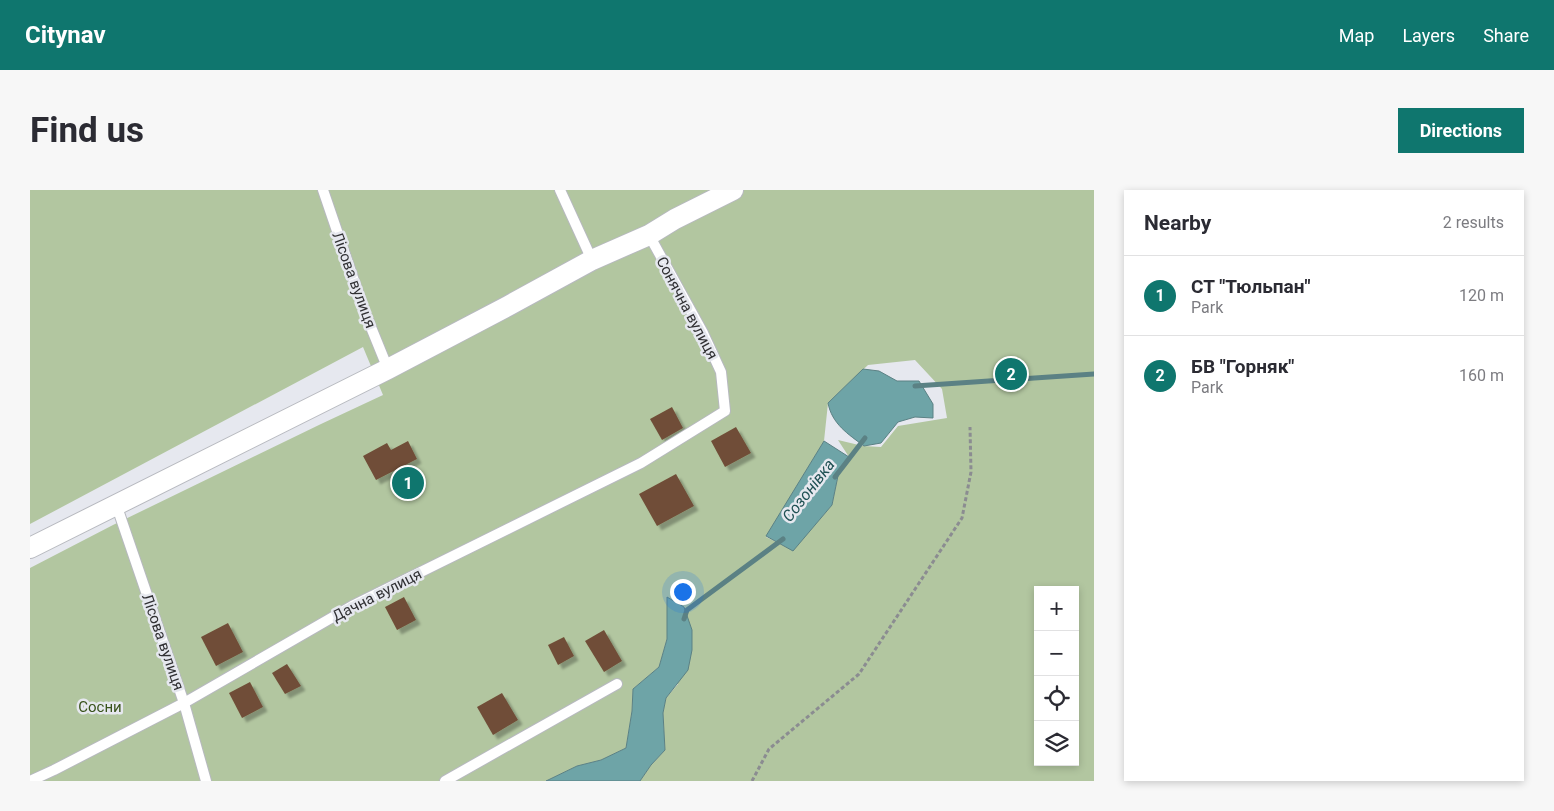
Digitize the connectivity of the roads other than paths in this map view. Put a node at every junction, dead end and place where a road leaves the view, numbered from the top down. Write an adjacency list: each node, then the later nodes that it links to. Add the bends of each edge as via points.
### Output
1 (323, 190): 6 (lane, Лісова вулиця)
2 (560, 190): 5 (lane)
3 (733, 190): 4 (street)
4 (649, 235): 5 (street); 7 (lane, Сонячна вулиця, via 721,372)
5 (592, 260): 6 (street)
6 (388, 369): 8 (street)
7 (724, 411): 11 (lane, Дачна вулиця, via 641,463 352,606)
8 (116, 504): 9 (street); 11 (lane, Лісова вулиця)
9 (30, 548)
10 (616, 684): 14 (lane)
11 (184, 703): 12 (lane, Дачна вулиця); 13 (lane, Лісова вулиця)
12 (30, 781)
13 (206, 781)
14 (445, 781)

